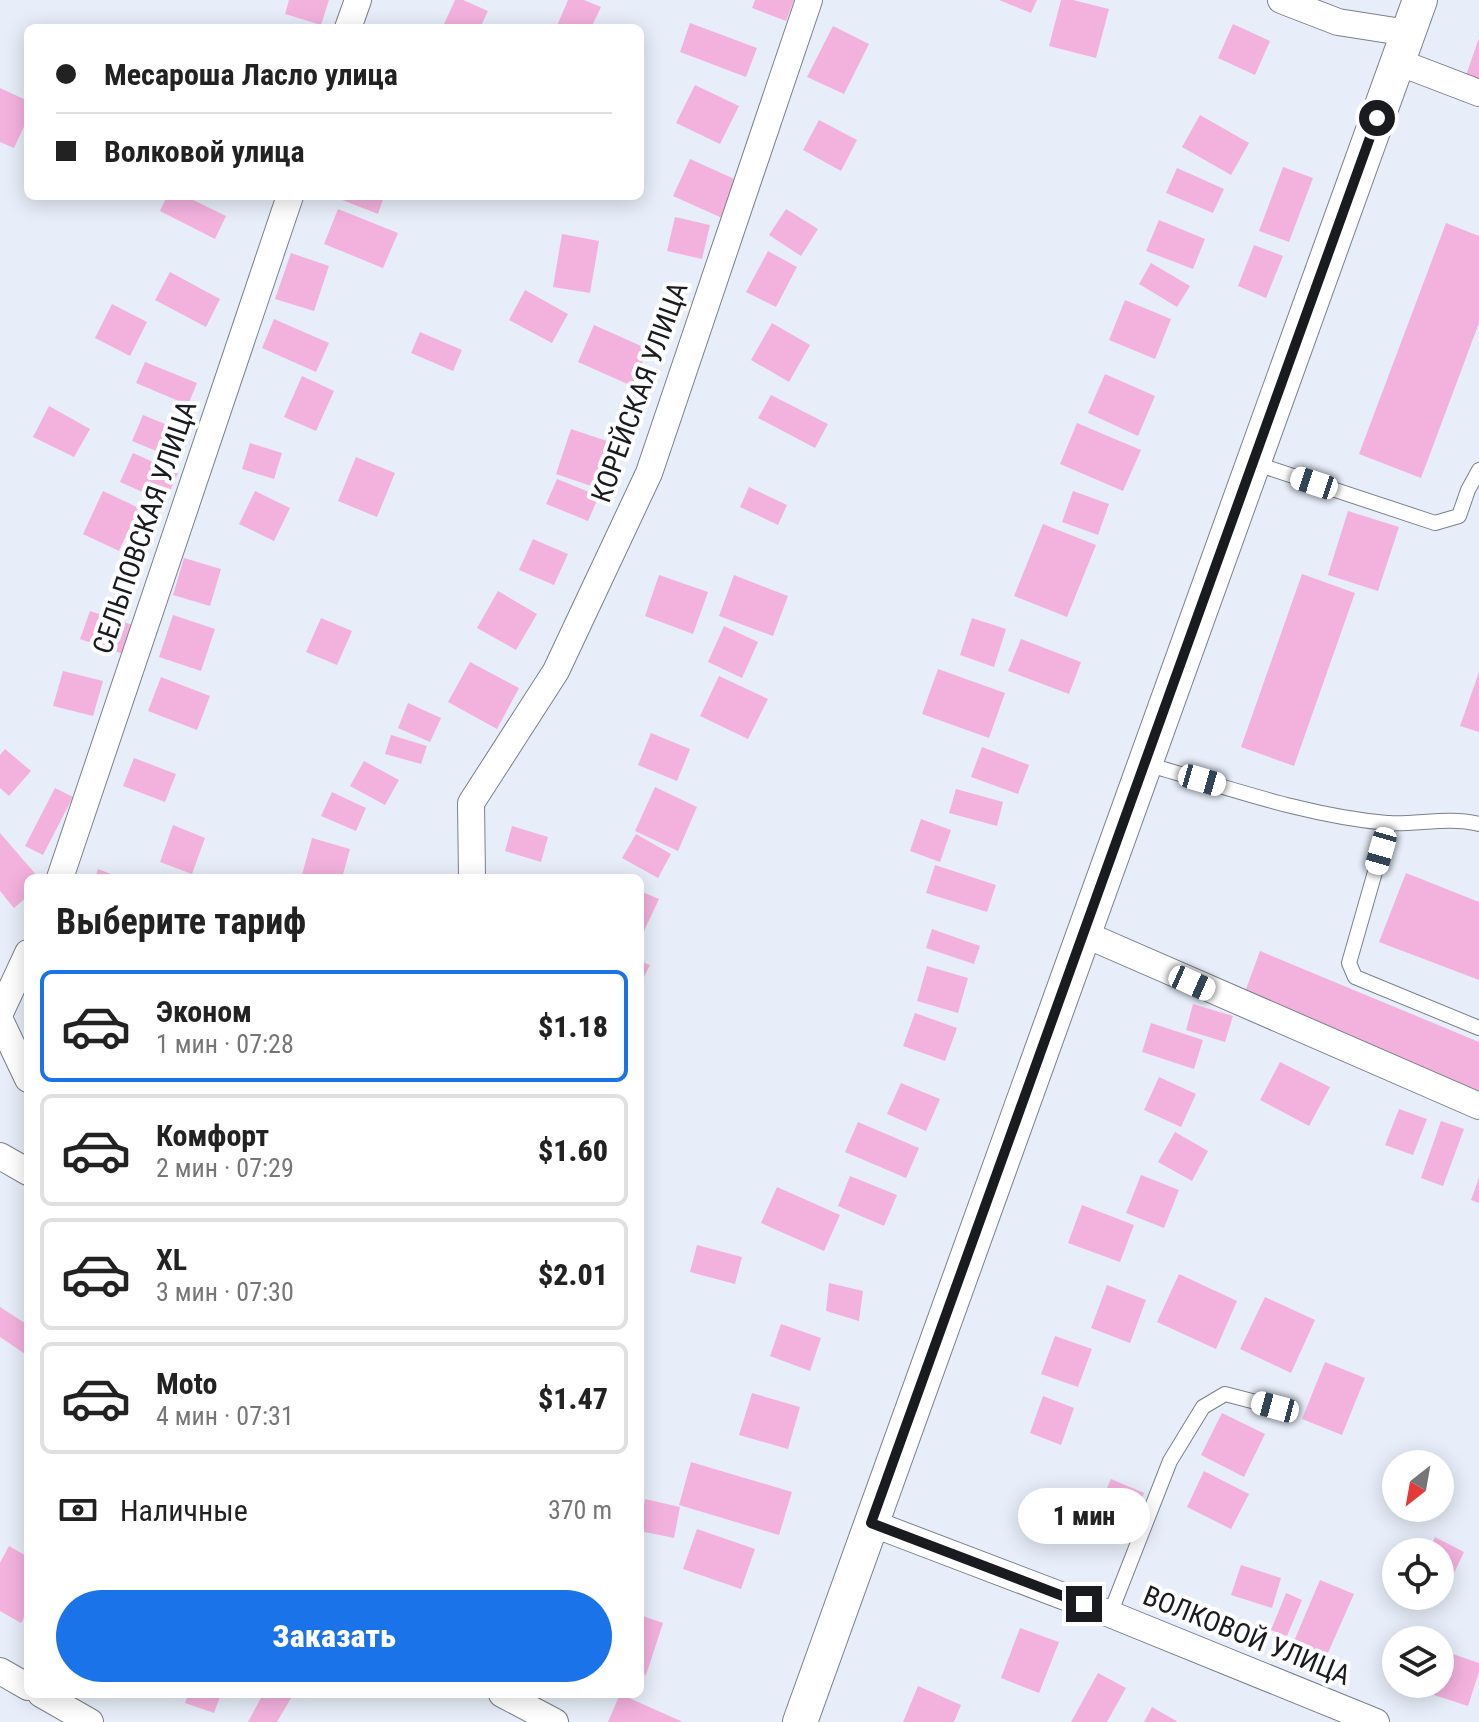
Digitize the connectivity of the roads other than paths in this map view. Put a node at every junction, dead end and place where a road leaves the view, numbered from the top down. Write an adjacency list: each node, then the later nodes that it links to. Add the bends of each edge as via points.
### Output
1 (358, 0): 5 (street)
2 (809, 0): 15 (street, КОРЕЙСКАЯ УЛИЦА, via 649,473 556,671 471,803)
3 (1281, 0): 6 (street)
4 (1420, 0): 6 (street)
5 (349, 24)
6 (1403, 47): 7 (street); 9 (street)
7 (1479, 93)
8 (289, 200): 14 (street, СЕЛЬПОВСКАЯ УЛИЦА)
9 (1253, 463): 10 (lane, via 1435,523 1459,516); 11 (street)
10 (1479, 470)
11 (1145, 764): 12 (lane, via 1316,811); 16 (street)
12 (1389, 823): 13 (lane, via 1459,819); 20 (lane, via 1349,963 1355,977)
13 (1479, 824)
14 (61, 874)
15 (472, 874)
16 (1084, 934): 22 (street); 26 (street)
17 (24, 962): 18 (street)
18 (0, 1013)
19 (0, 1020): 21 (street)
20 (1479, 1028)
21 (24, 1071)
22 (1479, 1106)
23 (0, 1156): 24 (street)
24 (24, 1170)
25 (1275, 1407): 27 (lane, via 1225,1394 1203,1407 1170,1461)
26 (871, 1523): 27 (street, ВОЛКОВОЙ УЛИЦА); 34 (street)
27 (1110, 1614): 35 (street, ВОЛКОВОЙ УЛИЦА)
28 (0, 1671): 29 (street)
29 (24, 1685)
30 (48, 1698): 32 (street)
31 (510, 1698): 33 (street)
32 (90, 1722)
33 (555, 1722)
34 (800, 1722)
35 (1376, 1722)

